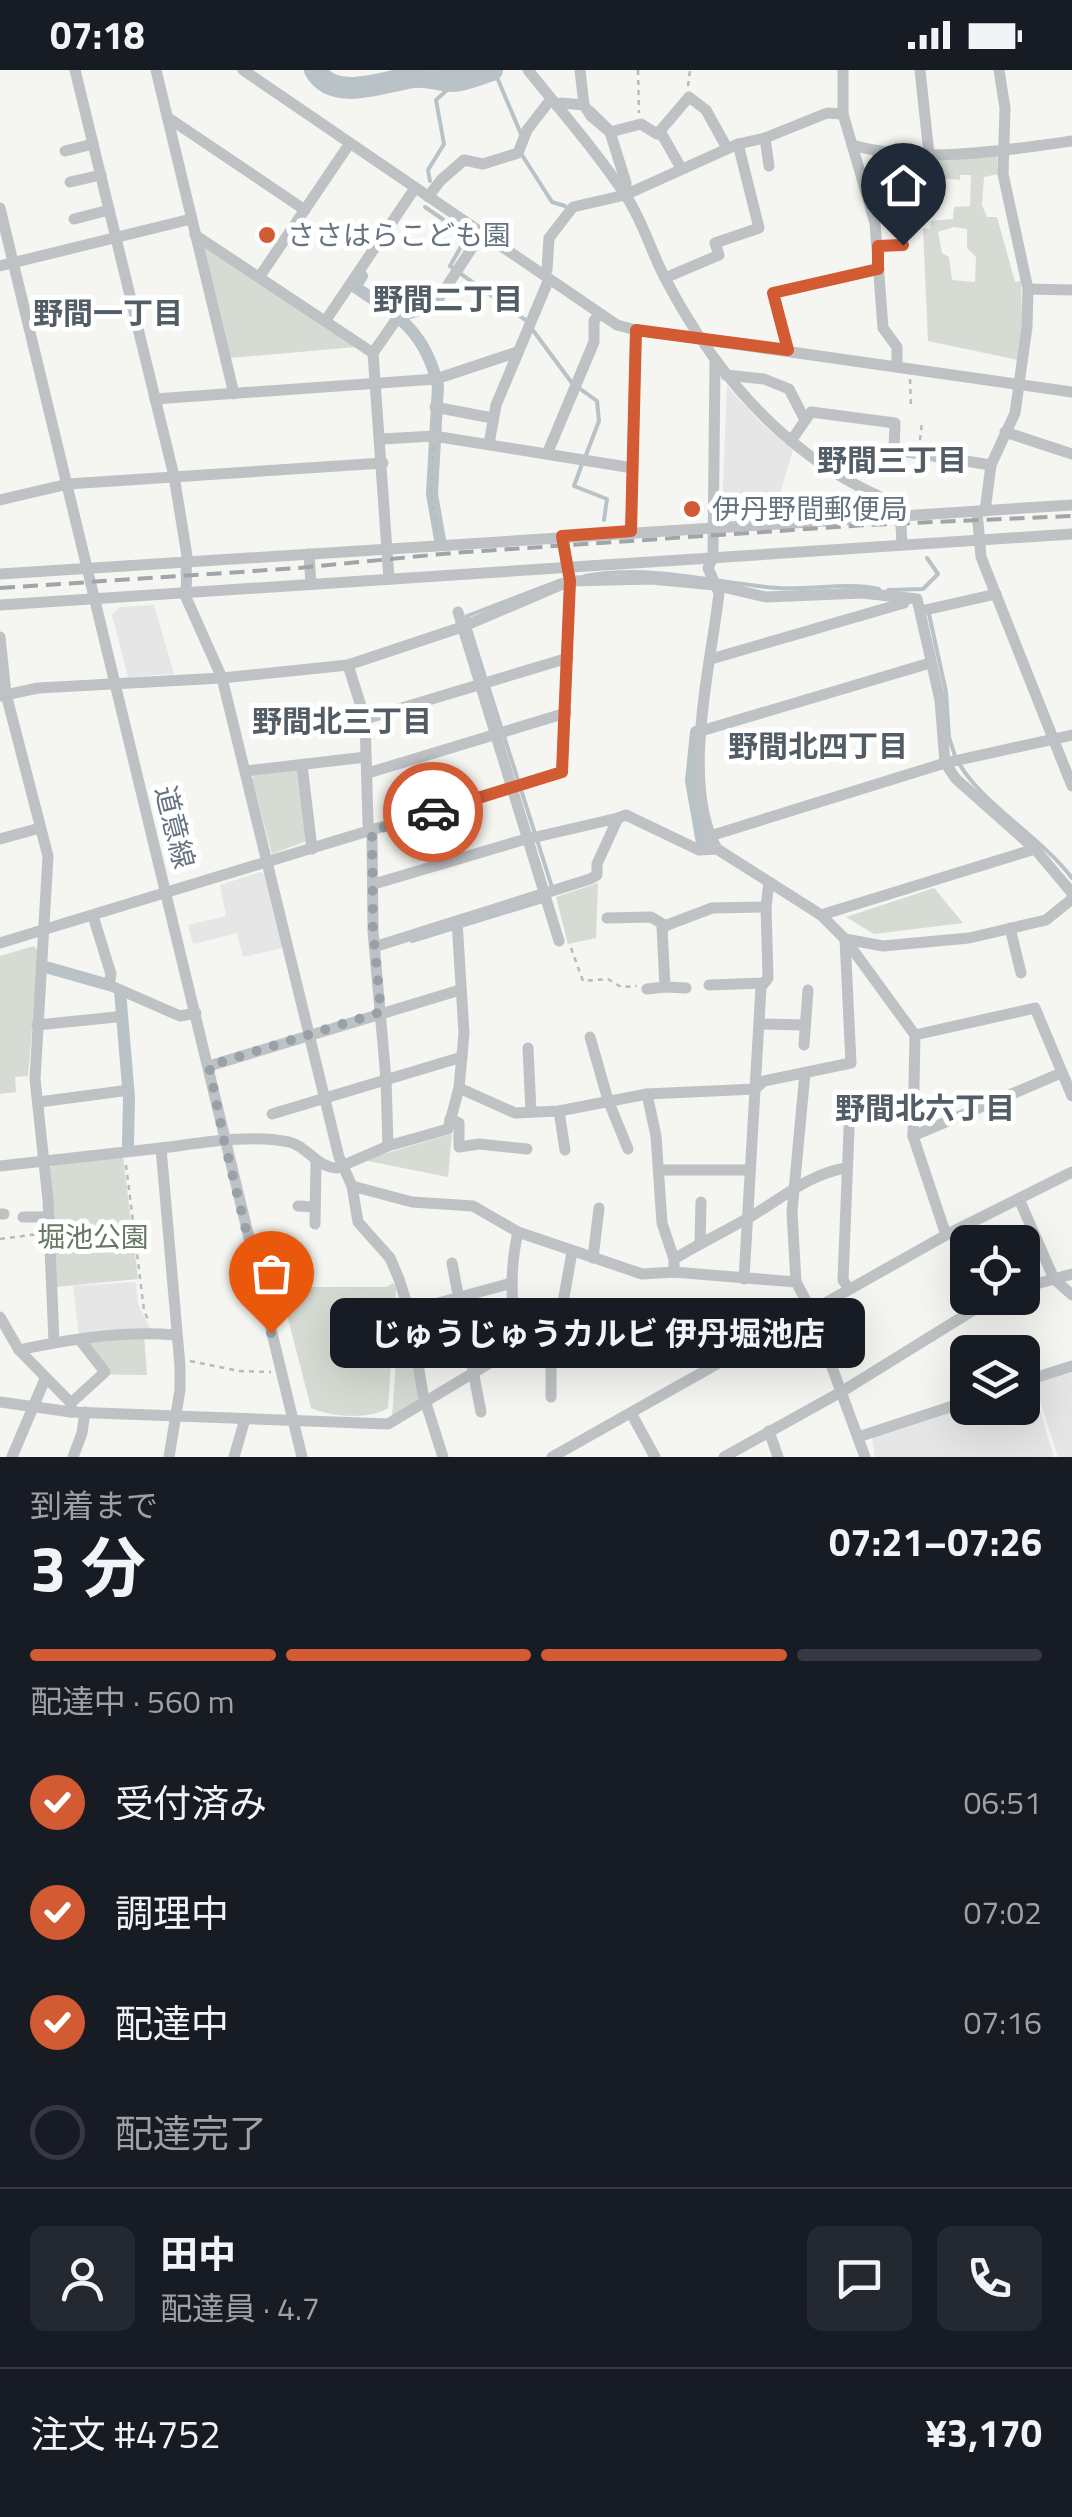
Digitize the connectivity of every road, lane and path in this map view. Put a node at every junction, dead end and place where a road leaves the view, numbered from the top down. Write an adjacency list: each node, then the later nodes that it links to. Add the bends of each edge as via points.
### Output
1 (75, 70): 24 (street)
2 (156, 70): 17 (street)
3 (243, 70): 12 (street)
4 (268, 70): 12 (street)
5 (528, 70): 14 (street)
6 (580, 70): 15 (street)
7 (638, 70): 18 (path)
8 (690, 70): 13 (path)
9 (843, 70): 16 (street)
10 (920, 70): 29 (street)
11 (999, 70): 28 (street)
12 (261, 82): 23 (street)
13 (689, 97): 19 (street); 26 (street)
14 (554, 103): 15 (street); 35 (street); 36 (street, via 527,130 518,154 483,164 464,160)
15 (584, 105): 20 (street)
16 (842, 114): 21 (street); 25 (street)
17 (167, 117): 39 (street); 41 (street)
18 (642, 124): 19 (street); 20 (street)
19 (660, 131): 31 (street)
20 (610, 132): 35 (street)
21 (765, 138): 26 (street); 30 (street)
22 (1072, 142): 28 (street)
23 (350, 143): 34 (street); 39 (street)
24 (93, 144): 27 (street); 32 (street)
25 (852, 145): 29 (street); 46 (street)
26 (732, 146): 31 (street); 52 (street, via 759,228 715,243 719,255)
27 (65, 151)
28 (1004, 151): 29 (street); 53 (street)
29 (929, 154)
30 (769, 166)
31 (681, 168): 35 (street)
32 (101, 175): 33 (street); 38 (street)
33 (70, 182)
34 (415, 188): 36 (street); 56 (street)
35 (626, 195): 51 (street, via 584,202 564,215 549,238); 52 (street)
36 (428, 197): 42 (street)
37 (0, 208): 47 (street, 道意線)
38 (109, 210): 40 (street); 44 (street)
39 (304, 210): 50 (street)
40 (74, 218)
41 (191, 219): 43 (street); 44 (street)
42 (482, 234): 51 (street); 60 (street, via 434,306 398,317)
43 (195, 235): 50 (street); 68 (street)
44 (116, 238): 47 (street); 69 (street)
45 (903, 245): 46 (street)
46 (878, 246): 49 (street)
47 (14, 262): 48 (street); 87 (street, 道意線)
48 (0, 266)
49 (878, 269): 59 (street, via 773,293); 63 (street, via 883,328)
50 (260, 276): 56 (street)
51 (547, 278): 55 (street); 61 (street)
52 (665, 278): 58 (street)
53 (1028, 289): 54 (street); 66 (street)
54 (1072, 290)
55 (599, 314): 57 (street); 81 (street, via 594,342)
56 (326, 320): 60 (street)
57 (636, 330): 58 (street); 85 (street)
58 (702, 339): 59 (street); 62 (street)
59 (788, 350): 63 (street)
60 (373, 352): 65 (street)
61 (518, 352): 65 (street, via 436,379); 72 (street)
62 (715, 362): 64 (street); 92 (street)
63 (903, 367): 66 (street); 71 (path)
64 (726, 375): 73 (street, via 789,389); 78 (street)
65 (377, 384): 68 (street); 77 (street)
66 (1020, 384): 67 (street); 75 (street)
67 (1072, 392)
68 (234, 394): 69 (street)
69 (155, 399): 86 (street)
70 (437, 407): 72 (street)
71 (911, 407)
72 (492, 418): 79 (street)
73 (806, 420): 78 (street); 80 (street, via 810,412 895,423 894,450)
74 (922, 422): 80 (path)
75 (1004, 432): 82 (street); 84 (street)
76 (434, 436): 77 (street); 79 (street); 97 (path, via 431,494)
77 (382, 440): 83 (street)
78 (791, 441): 91 (street, via 844,479 900,505)
79 (489, 444): 81 (street)
80 (918, 453): 84 (street)
81 (547, 454): 85 (street)
82 (1072, 454)
83 (382, 463): 86 (street); 99 (street)
84 (990, 464): 90 (street)
85 (633, 468): 93 (street)
86 (174, 476): 87 (street); 102 (street)
87 (68, 484): 88 (street); 104 (street, 道意線)
88 (0, 500)
89 (1072, 505): 90 (street)
90 (981, 511): 91 (street); 96 (street)
91 (900, 514): 92 (street); 98 (street)
92 (713, 526): 93 (street); 101 (street)
93 (631, 531): 95 (street)
94 (1072, 534): 96 (street)
95 (562, 536): 97 (street); 103 (street)
96 (979, 540): 98 (street); 111 (street)
97 (439, 544): 99 (street)
98 (902, 545): 101 (street)
99 (387, 549): 100 (street); 107 (street)
100 (309, 554): 102 (street); 109 (street)
101 (713, 557): 103 (street); 106 (street)
102 (188, 562): 104 (street); 110 (street)
103 (566, 568): 107 (street); 108 (street)
104 (88, 569): 105 (street); 112 (street, 道意線)
105 (0, 574)
106 (712, 579): 108 (street); 114 (street, via 766,597 862,593); 119 (street, via 719,593)
107 (389, 580): 109 (street)
108 (570, 581): 116 (street); 118 (street)
109 (311, 584): 110 (street)
110 (184, 592): 112 (street); 122 (street)
111 (996, 594): 114 (street); 131 (street)
112 (95, 598): 113 (street); 123 (street, 道意線)
113 (0, 605)
114 (919, 605): 119 (street); 120 (street)
115 (458, 612): 116 (street)
116 (462, 627): 121 (street); 124 (street)
117 (0, 637): 125 (street)
118 (568, 658): 124 (street); 126 (street)
119 (711, 660): 128 (street)
120 (930, 663): 128 (street); 133 (street)
121 (348, 665): 122 (street); 127 (street)
122 (222, 678): 123 (street); 135 (street)
123 (114, 683): 125 (street); 152 (street, 道意線)
124 (480, 684): 127 (street); 129 (street)
125 (3, 696): 140 (street)
126 (566, 713): 129 (street); 138 (street, via 562,772)
127 (365, 719): 132 (street)
128 (701, 731): 142 (street, via 697,780)
129 (495, 735): 136 (street); 138 (street)
130 (1072, 735): 131 (street)
131 (1053, 739): 133 (street); 137 (street)
132 (366, 757): 134 (street); 136 (street)
133 (945, 763): 142 (street); 147 (street)
134 (302, 765): 135 (street); 146 (street)
135 (246, 771): 148 (street)
136 (368, 773): 141 (street)
137 (1072, 786)
138 (512, 788): 141 (street); 144 (street)
139 (618, 818): 144 (street); 145 (street, via 640,819 699,850); 151 (street, via 596,875)
140 (40, 828): 143 (street); 162 (street, via 48,856)
141 (372, 831): 146 (street); 150 (street)
142 (710, 836): 145 (street)
143 (0, 839)
144 (528, 840): 150 (street); 151 (street)
145 (718, 848): 149 (street)
146 (312, 849): 148 (street)
147 (1034, 849): 153 (street); 156 (street)
148 (268, 863): 152 (street); 181 (street)
149 (769, 882): 155 (street); 156 (street)
150 (374, 884): 166 (street)
151 (544, 892): 159 (street); 164 (street)
152 (166, 894): 157 (street); 175 (street, 道意線)
153 (1072, 896): 161 (street, via 1046,920)
154 (664, 904): 160 (street)
155 (766, 907): 160 (street, via 712,908); 168 (street)
156 (821, 915): 163 (street)
157 (93, 916): 162 (street); 175 (street, via 109,985 180,1016)
158 (607, 918): 160 (street, via 651,917)
159 (457, 921): 166 (street); 173 (street)
160 (665, 924): 170 (street)
161 (1010, 928): 163 (street, via 883,946); 167 (street)
162 (43, 931): 165 (street); 179 (street)
163 (846, 938): 182 (street); 188 (street, via 851,1063)
164 (559, 941): 171 (path, via 572,949 584,981)
165 (0, 943)
166 (377, 946): 176 (street)
167 (1021, 973)
168 (764, 983): 169 (street); 178 (street)
169 (709, 985)
170 (664, 987): 171 (street); 172 (street)
171 (647, 988)
172 (686, 988)
173 (460, 990): 176 (street); 186 (street)
174 (808, 990): 180 (street)
175 (196, 1012): 187 (street, 道意線)
176 (381, 1012): 181 (street); 190 (street)
177 (116, 1017): 179 (street)
178 (760, 1024): 180 (street); 192 (street)
179 (37, 1025): 198 (street)
180 (805, 1026): 184 (street)
181 (310, 1035): 187 (street); 196 (street)
182 (915, 1036): 189 (street, via 1035,1008); 204 (street)
183 (590, 1037): 197 (street)
184 (804, 1046)
185 (528, 1048): 201 (street)
186 (462, 1057): 190 (street); 191 (street)
187 (209, 1066): 205 (street, 道意線)
188 (805, 1073): 192 (street); 221 (street)
189 (1061, 1073): 195 (street); 204 (street)
190 (386, 1078): 196 (street); 206 (street)
191 (458, 1088): 201 (street, via 515,1114); 203 (street)
192 (755, 1089): 194 (street); 218 (street)
193 (122, 1091): 198 (street)
194 (647, 1094): 197 (street); 217 (street)
195 (1072, 1096)
196 (326, 1098): 202 (street); 214 (street)
197 (608, 1100): 200 (street); 208 (street)
198 (39, 1102): 212 (street)
199 (850, 1105): 216 (street)
200 (559, 1111): 201 (street); 210 (street)
201 (532, 1112)
202 (272, 1114)
203 (450, 1120): 206 (street, via 448,1129); 209 (street, via 459,1123 459,1147)
204 (913, 1136): 233 (street)
205 (224, 1140): 207 (street); 213 (street, via 291,1142); 262 (street, 道意線)
206 (388, 1146): 214 (street)
207 (161, 1148): 211 (street); 256 (street)
208 (628, 1148)
209 (527, 1149)
210 (565, 1150)
211 (124, 1152): 212 (street); 255 (path, via 144,1310)
212 (44, 1160): 215 (street); 228 (street)
213 (316, 1160): 214 (street, via 327,1168); 225 (street)
214 (344, 1163): 220 (street)
215 (0, 1166)
216 (846, 1168): 221 (street, via 820,1172); 246 (street, via 843,1280)
217 (660, 1170): 218 (street); 239 (street, via 662,1223)
218 (749, 1170): 229 (street)
219 (1072, 1172): 222 (street)
220 (352, 1186): 231 (street, via 412,1202 473,1206); 250 (street, via 358,1222 390,1258)
221 (794, 1190): 229 (street); 243 (street)
222 (1019, 1198): 233 (street); 242 (street)
223 (701, 1202): 235 (street)
224 (298, 1206): 225 (street)
225 (315, 1207): 230 (street)
226 (599, 1208): 237 (street)
227 (23, 1217): 228 (street)
228 (48, 1217): 232 (street)
229 (747, 1218): 235 (street); 241 (street)
230 (314, 1224)
231 (518, 1232): 236 (street); 245 (street)
232 (49, 1233): 234 (path); 258 (street)
233 (946, 1235): 246 (street)
234 (0, 1239)
235 (700, 1243): 239 (street)
236 (572, 1252): 237 (street); 252 (street)
237 (593, 1258): 239 (street, via 642,1274)
238 (452, 1264): 248 (street)
239 (674, 1266): 241 (street)
240 (1072, 1274): 242 (street)
241 (744, 1279): 243 (street)
242 (1054, 1279): 244 (street); 247 (street)
243 (796, 1282): 249 (street)
244 (1040, 1283)
245 (512, 1284): 248 (street); 263 (street, via 518,1346)
246 (849, 1289): 249 (street)
247 (1072, 1296)
248 (459, 1298): 250 (street); 263 (street)
249 (810, 1310): 266 (street); 275 (street)
250 (409, 1312): 268 (street)
251 (966, 1315): 266 (street)
252 (560, 1320): 254 (street); 267 (street)
253 (2, 1322): 259 (street)
254 (588, 1324)
255 (157, 1333): 256 (street); 257 (street)
256 (175, 1335): 260 (street)
257 (80, 1340): 258 (street); 272 (street, via 105,1372)
258 (54, 1342): 259 (street)
259 (19, 1350): 265 (street)
260 (178, 1361): 262 (path); 276 (street)
261 (1072, 1366): 264 (street)
262 (281, 1372): 278 (street, 道意線)
263 (472, 1374): 268 (street); 274 (street)
264 (1040, 1376)
265 (45, 1379): 271 (street); 272 (street)
266 (841, 1392): 279 (street); 280 (street)
267 (551, 1397)
268 (426, 1401): 278 (street, via 388,1424); 287 (street)
269 (0, 1402): 271 (street)
270 (950, 1407): 280 (street)
271 (34, 1408): 272 (street); 282 (street)
272 (71, 1408): 273 (street)
273 (85, 1412): 276 (street); 283 (street)
274 (481, 1412)
275 (630, 1414): 281 (street); 289 (street)
276 (175, 1416): 277 (street); 284 (street)
277 (245, 1419): 278 (street); 285 (street)
278 (293, 1420): 286 (street, 道意線)
279 (769, 1431): 290 (street); 291 (street)
280 (858, 1437): 292 (street)
281 (566, 1453): 288 (street)
282 (12, 1457)
283 (73, 1457)
284 (169, 1457)
285 (234, 1457)
286 (302, 1457)
287 (442, 1457)
288 (552, 1457)
289 (655, 1457)
290 (724, 1457)
291 (778, 1457)
292 (864, 1457)

